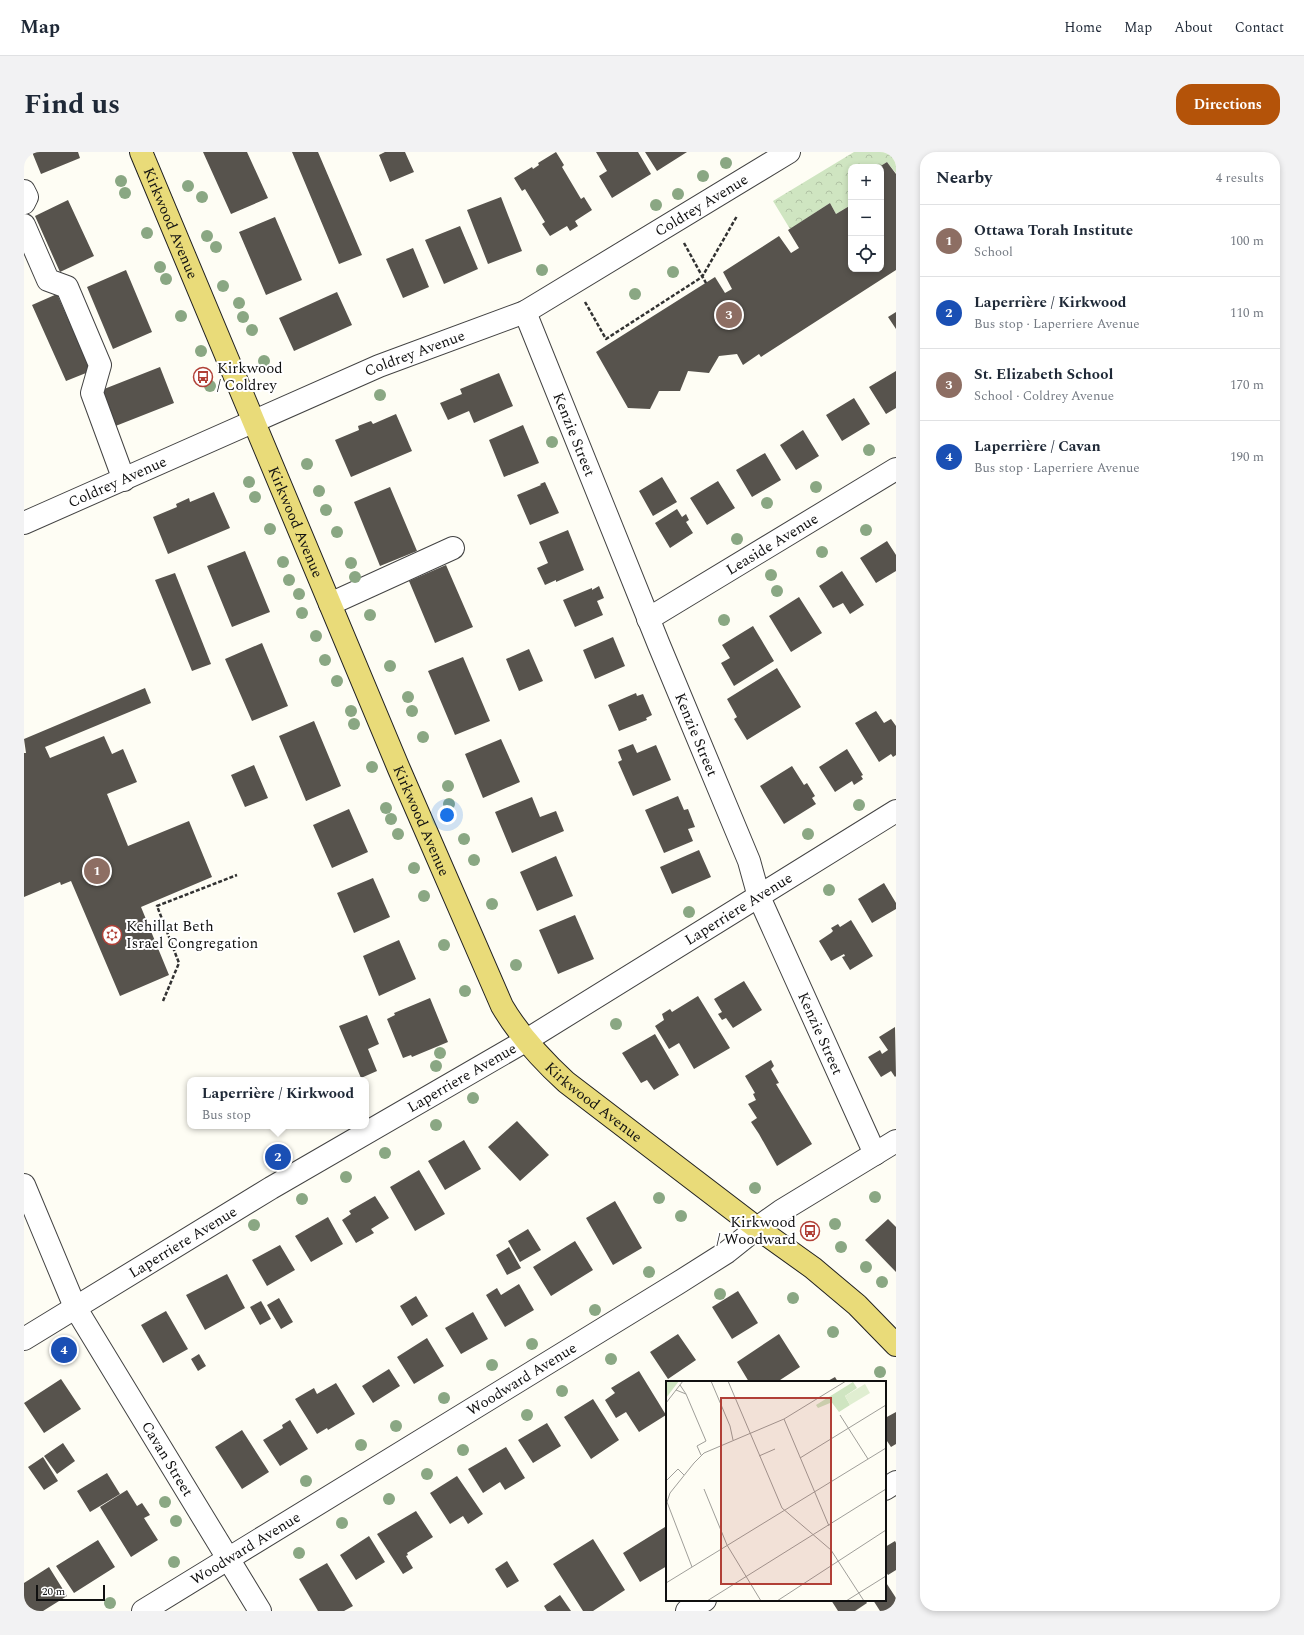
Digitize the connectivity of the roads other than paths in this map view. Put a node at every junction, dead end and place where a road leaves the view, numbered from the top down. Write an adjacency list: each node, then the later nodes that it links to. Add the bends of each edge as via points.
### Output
1 (141, 152): 7 (main road, Kirkwood Avenue)
2 (789, 152): 6 (street, Coldrey Avenue)
3 (24, 191): 4 (street, via 27,197)
4 (24, 203)
5 (24, 225): 9 (street, via 48,280 67,287 100,365 92,393)
6 (525, 312): 7 (street, Coldrey Avenue, via 379,366); 13 (street, Kenzie Street)
7 (253, 422): 9 (street, Coldrey Avenue); 12 (main road, Kirkwood Avenue)
8 (896, 469): 13 (street, Leaside Avenue)
9 (124, 480): 10 (street, Coldrey Avenue)
10 (24, 523)
11 (453, 548): 12 (street)
12 (330, 604): 16 (main road, Kirkwood Avenue, via 502,1006)
13 (648, 619): 15 (street, Kenzie Street, via 749,861)
14 (896, 811): 15 (street, Laperriere Avenue)
15 (759, 897): 16 (street, Laperriere Avenue); 18 (street, Kenzie Street)
16 (526, 1041): 20 (main road, Kirkwood Avenue, via 566,1082); 21 (street, Laperriere Avenue, via 271,1188)
17 (896, 1141): 18 (street, Woodward Avenue)
18 (875, 1154): 20 (street, Woodward Avenue)
19 (24, 1186): 21 (street, Cavan Street)
20 (757, 1228): 23 (main road, Kirkwood Avenue, via 835,1286); 26 (street, Woodward Avenue, via 727,1252 678,1283)
21 (75, 1307): 22 (street, Laperriere Avenue); 26 (street, Cavan Street)
22 (24, 1339)
23 (896, 1345)
24 (896, 1482): 25 (street)
25 (886, 1488)
26 (227, 1559): 28 (street, Woodward Avenue); 29 (street, Cavan Street)
27 (703, 1601): 30 (street)
28 (143, 1611)
29 (260, 1611)
30 (687, 1611)

